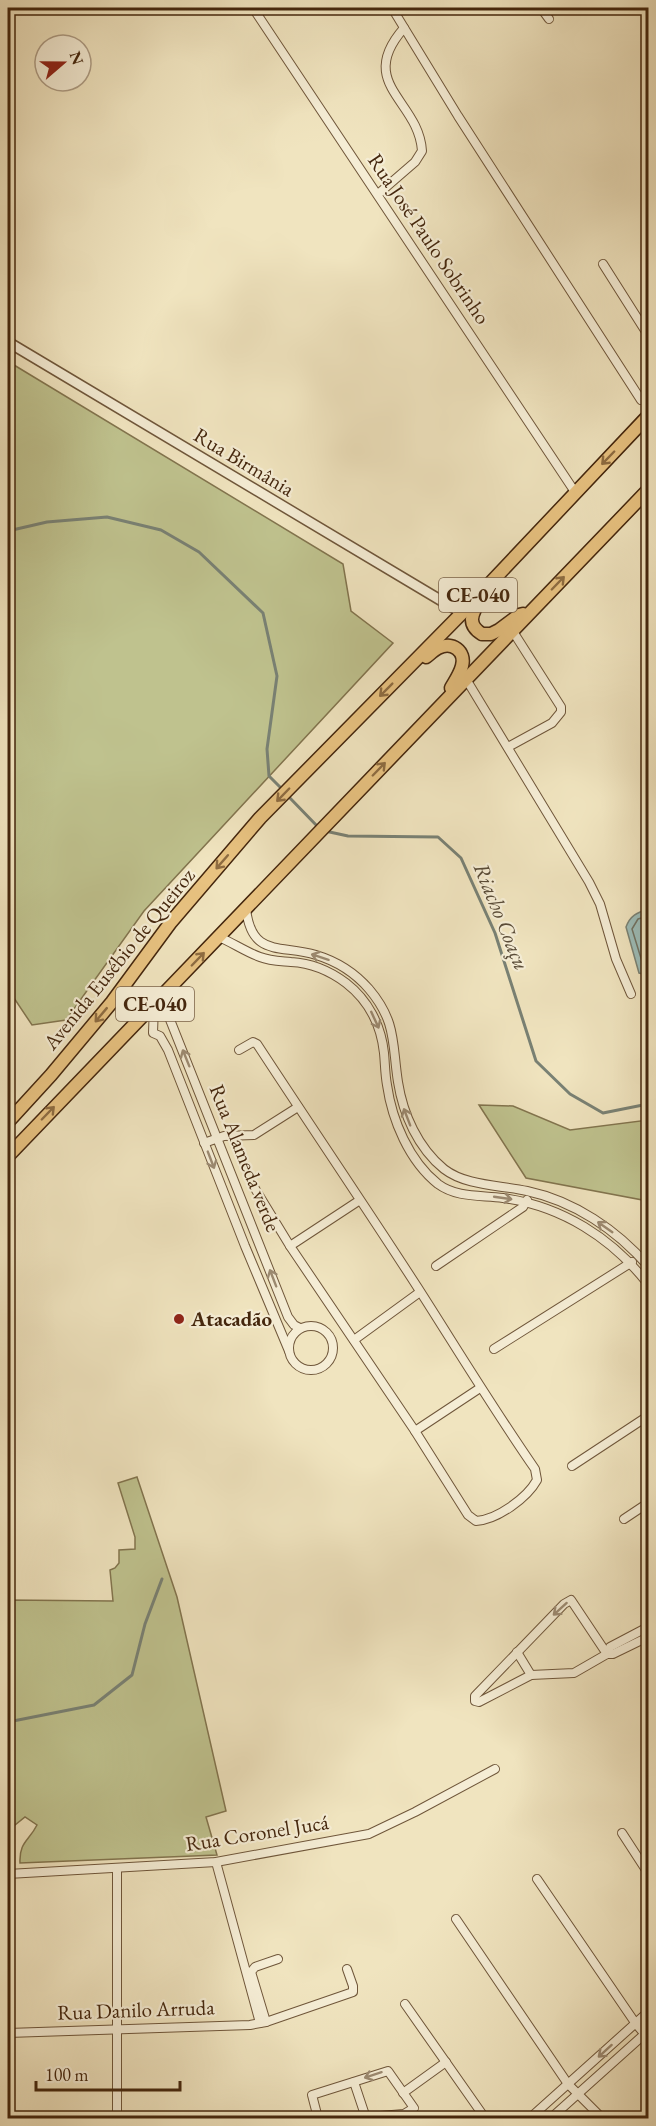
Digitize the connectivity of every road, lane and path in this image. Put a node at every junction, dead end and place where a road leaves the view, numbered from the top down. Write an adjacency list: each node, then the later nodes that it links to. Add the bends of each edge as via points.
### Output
1 (253, 8): 6 (street, Rua José Paulo Sobrinho)
2 (392, 8): 5 (street)
3 (541, 8): 4 (street)
4 (549, 19)
5 (404, 28): 6 (street, via 388,50 386,69 418,134 422,151); 10 (street)
6 (378, 194): 13 (street, Rua José Paulo Sobrinho)
7 (603, 264): 8 (street)
8 (648, 335)
9 (8, 342): 15 (street, Rua Birmânia)
10 (641, 400)
11 (648, 416): 13 (highway, CE-040, one-way to 13)
12 (648, 490): 16 (highway, CE-040, one-way to 12)
13 (575, 492): 14 (highway, CE-040)
14 (493, 580): 15 (highway, CE-040); 16 (highway, via 471,616 476,631 491,634 519,615)
15 (462, 613): 18 (highway, CE-040)
16 (529, 613): 17 (highway, CE-040)
17 (512, 630): 19 (highway, CE-040); 21 (street, via 561,712 554,721)
18 (409, 667): 20 (highway, via 439,648 459,649 462,668); 28 (highway, Avenida Eusébio de Queiroz / CE-040, one-way to 28, via 260,818 171,922 105,1010)
19 (466, 679): 20 (highway, CE-040); 21 (street)
20 (443, 702): 22 (highway, CE-040, one-way to 20)
21 (508, 747): 24 (street, via 600,904)
22 (246, 909): 23 (highway, CE-040); 31 (street, one-way to 22, via 404,1109 393,1037 376,998 355,976 329,960 265,946 251,932)
23 (219, 937): 25 (highway, CE-040, one-way to 23); 33 (street, one-way to 33, via 261,958 304,963 325,970 360,996 381,1034 391,1106)
24 (631, 994)
25 (158, 1001): 29 (street, Rua Alameda verde, one-way to 25); 30 (street, Rua Alameda verde, via 153,1033 160,1036 168,1050); 32 (highway, CE-040, one-way to 25)
26 (239, 1050): 27 (street, via 253,1042 257,1044)
27 (298, 1107): 29 (street, via 254,1135); 42 (street)
28 (8, 1122)
29 (217, 1138): 30 (street); 51 (street, Rua Alameda verde, one-way to 29, via 288,1317)
30 (204, 1143): 54 (street, Rua Alameda verde, one-way to 54)
31 (426, 1149): 33 (street, via 419,1150); 34 (street)
32 (8, 1156)
33 (414, 1157): 35 (street)
34 (440, 1165): 35 (street); 36 (street)
35 (429, 1176): 40 (street)
36 (459, 1177): 37 (street); 40 (street)
37 (474, 1181): 39 (street); 41 (street)
38 (251, 1182): 44 (street)
39 (529, 1191): 43 (street); 45 (street, one-way to 39, via 588,1215)
40 (454, 1192): 41 (street)
41 (473, 1196): 43 (street, one-way to 43)
42 (360, 1200): 44 (street); 50 (street)
43 (527, 1202): 46 (street, via 582,1225); 47 (street)
44 (290, 1246): 52 (street)
45 (640, 1257): 46 (street); 48 (street)
46 (630, 1263): 49 (street); 53 (street)
47 (436, 1266)
48 (648, 1266)
49 (648, 1284)
50 (420, 1292): 52 (street); 55 (street)
51 (300, 1328): 54 (street); 54 (street, via 315,1326 327,1332 334,1345 331,1359 320,1369 305,1370 294,1362)
52 (354, 1340): 57 (street)
53 (494, 1349)
54 (289, 1351)
55 (480, 1388): 57 (street); 57 (street, via 537,1474 529,1491 498,1516 486,1521 472,1519)
56 (648, 1416): 58 (street)
57 (416, 1431)
58 (572, 1466)
59 (648, 1503): 60 (street)
60 (624, 1519)
61 (648, 1627): 64 (street, via 610,1647)
62 (648, 1637): 64 (street)
63 (517, 1652): 64 (street, one-way to 63, via 571,1600); 65 (street); 65 (street, via 475,1696 475,1701)
64 (607, 1654): 65 (street, via 574,1674)
65 (531, 1675)
66 (495, 1769): 68 (street, Rua Coronel Jucá, via 369,1834)
67 (622, 1833): 70 (street)
68 (216, 1862): 69 (street, Rua Coronel Jucá); 78 (street)
69 (117, 1869): 71 (street, Rua Coronel Jucá); 80 (street)
70 (648, 1873)
71 (8, 1874)
72 (537, 1879): 79 (street)
73 (456, 1918): 85 (street)
74 (278, 1959): 78 (street, via 251,1972)
75 (347, 1969): 78 (street, Rua Danilo Arruda, via 353,1992)
76 (405, 2004): 83 (street)
77 (648, 2012): 79 (street)
78 (263, 2022): 80 (street, Rua Danilo Arruda)
79 (636, 2024): 82 (street); 85 (street, one-way to 85)
80 (116, 2028): 81 (street, Rua Danilo Arruda); 88 (street)
81 (8, 2033)
82 (647, 2035): 87 (street)
83 (446, 2062): 86 (street); 92 (street)
84 (354, 2082): 86 (street, one-way to 84, via 388,2070); 89 (street, via 312,2095); 91 (street)
85 (568, 2084): 87 (street); 93 (street)
86 (403, 2093): 91 (street, via 414,2108 404,2114)
87 (578, 2095): 94 (street); 95 (street)
88 (117, 2118)
89 (318, 2118)
90 (356, 2118): 91 (street)
91 (366, 2118)
92 (485, 2118)
93 (530, 2118)
94 (551, 2118)
95 (602, 2118)

